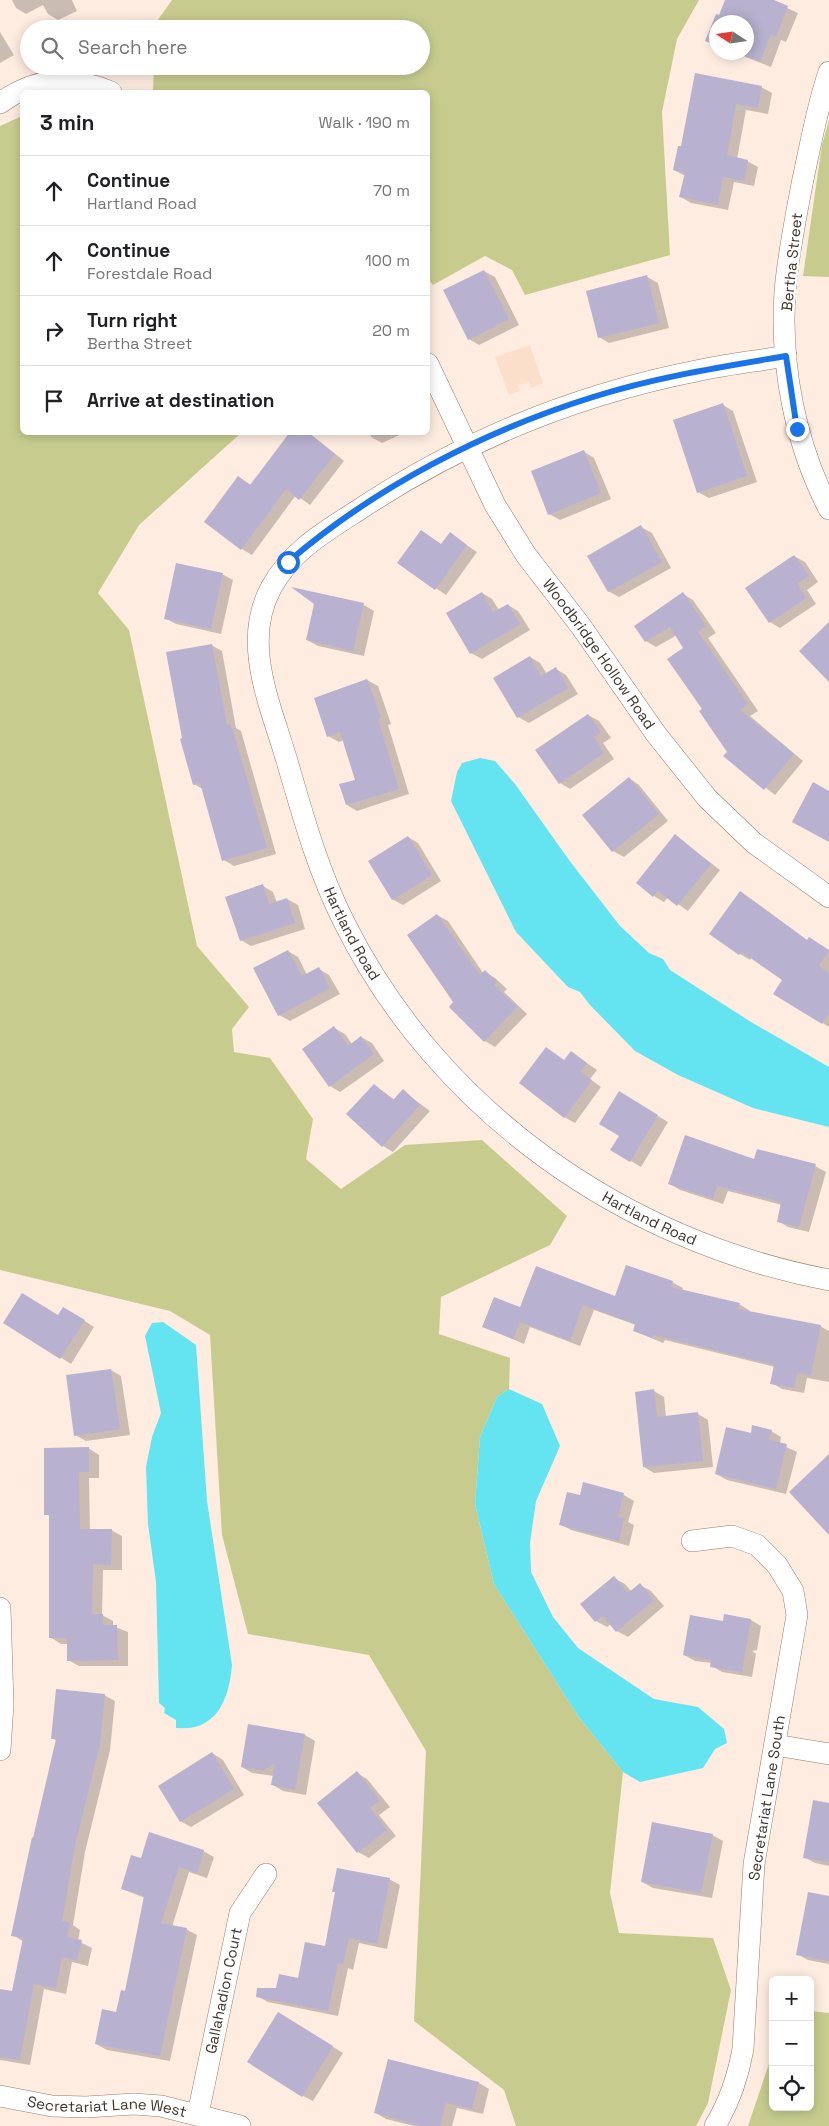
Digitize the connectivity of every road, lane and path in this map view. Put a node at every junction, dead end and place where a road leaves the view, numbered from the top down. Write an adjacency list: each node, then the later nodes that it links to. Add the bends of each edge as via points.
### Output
1 (829, 72): 7 (street, Bertha Street, via 819,100 791,240 785,293)
2 (92, 75): 3 (street); 4 (street)
3 (26, 90)
4 (109, 90)
5 (20, 92): 6 (street)
6 (0, 103)
7 (786, 356): 9 (street, Hartland Road, via 700,370 594,396); 10 (street, Bertha Street, via 797,429)
8 (430, 368): 9 (street, Woodbridge Hollow Road)
9 (468, 446): 11 (street, Woodbridge Hollow Road, via 495,505 526,555 580,625 656,734 707,798 754,843); 12 (street, Hartland Road, via 399,483 307,545 288,562 269,590 258,624 258,661 314,851 336,905 381,987 418,1038 466,1092 518,1137 579,1182 664,1228 735,1256)
10 (829, 509)
11 (829, 897)
12 (829, 1280)
13 (692, 1541): 15 (street, Secretariat Lane South, via 732,1536 757,1545 777,1565 792,1591 797,1615)
14 (0, 1608): 16 (street, via 3,1704)
15 (775, 1745): 17 (street); 22 (street, Secretariat Lane South, via 754,1864 743,2049 730,2099)
16 (0, 1750)
17 (829, 1754)
18 (266, 1874): 20 (street, Gallahadion Court, via 240,1913)
19 (0, 2096): 20 (street, Secretariat Lane West, via 52,2106 134,2104)
20 (198, 2114): 21 (street, Secretariat Lane West)
21 (240, 2126)
22 (715, 2126)

